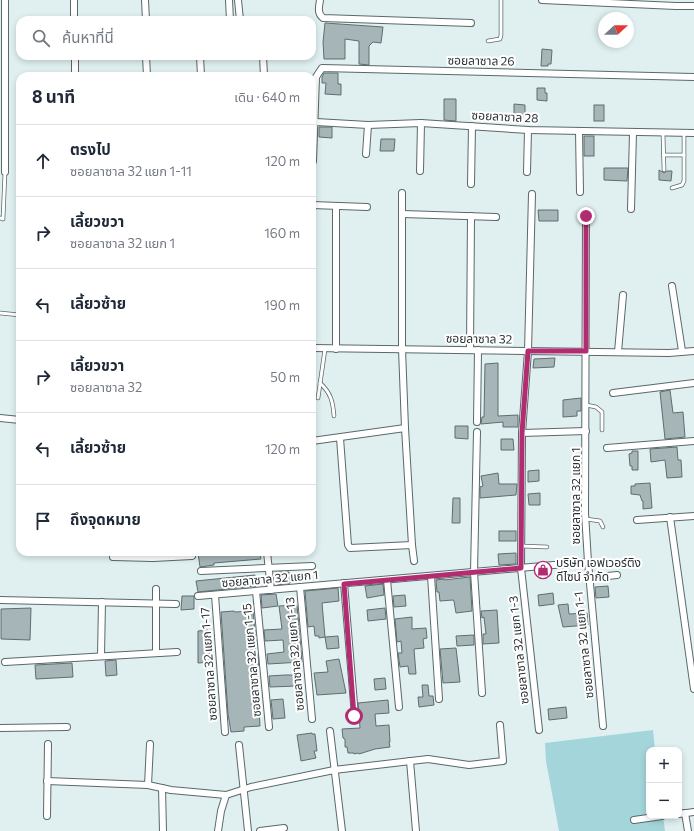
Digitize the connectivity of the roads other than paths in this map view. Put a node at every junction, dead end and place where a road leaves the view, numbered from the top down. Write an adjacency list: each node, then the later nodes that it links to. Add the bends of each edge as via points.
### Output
1 (5, 0): 41 (street)
2 (74, 0): 11 (street)
3 (145, 0): 12 (street)
4 (229, 0): 13 (street)
5 (238, 0): 14 (street)
6 (320, 0): 15 (street, via 319,12 323,18)
7 (501, 0): 16 (lane, via 500,39)
8 (542, 0): 9 (street)
9 (673, 3): 10 (street)
10 (694, 6)
11 (74, 16)
12 (146, 16)
13 (230, 16)
14 (240, 16)
15 (471, 23)
16 (488, 41)
17 (75, 60): 21 (street)
18 (146, 60): 22 (street)
19 (200, 60): 23 (street)
20 (263, 60): 24 (street)
21 (75, 72)
22 (146, 72)
23 (201, 72)
24 (264, 72)
25 (694, 77): 26 (street, ซอยลาซาล 26, via 322,68 316,77)
26 (316, 122): 28 (street, ซอยลาซาล 28)
27 (421, 123): 28 (street, ซอยลาซาล 28); 29 (street, ซอยลาซาล 28); 40 (street)
28 (368, 125): 36 (street)
29 (472, 126): 30 (street, ซอยลาซาล 28); 43 (street)
30 (528, 130): 31 (street, ซอยลาซาล 28); 42 (street)
31 (579, 132): 32 (street, ซอยลาซาล 28); 45 (street)
32 (633, 132): 33 (street, ซอยลาซาล 28); 51 (street)
33 (663, 133): 34 (street, ซอยลาซาล 28); 37 (lane)
34 (684, 133): 35 (street, ซอยลาซาล 28); 38 (lane)
35 (694, 133)
36 (366, 154)
37 (663, 155): 38 (lane); 39 (lane)
38 (684, 155): 44 (lane, via 684,181 682,185)
39 (664, 170)
40 (420, 171)
41 (5, 172): 56 (lane, via 3,218)
42 (527, 172)
43 (472, 184)
44 (672, 188)
45 (580, 192)
46 (402, 193): 52 (street)
47 (532, 194): 67 (street, ซอยลาซาล 32 แยก 1-3)
48 (316, 205): 49 (street)
49 (336, 206): 50 (street); 63 (street)
50 (367, 207)
51 (631, 209)
52 (403, 214): 53 (street); 64 (street)
53 (471, 216): 55 (street); 65 (street)
54 (586, 216): 68 (street, ซอยลาซาล 32 แยก 1)
55 (496, 217)
56 (0, 218)
57 (672, 286): 69 (street)
58 (623, 295): 71 (street)
59 (0, 313): 60 (lane)
60 (16, 315)
61 (316, 348): 62 (street, ซอยลาซาล 32)
62 (325, 348): 63 (street, ซอยลาซาล 32); 72 (lane)
63 (336, 349): 64 (street, ซอยลาซาล 32)
64 (402, 350): 65 (street, ซอยลาซาล 32); 81 (street)
65 (470, 350): 66 (street, ซอยลาซาล 32)
66 (478, 350): 67 (street, ซอยลาซาล 32); 80 (street)
67 (528, 351): 68 (street, ซอยลาซาล 32); 85 (street, ซอยลาซาล 32 แยก 1-3)
68 (586, 351): 71 (street, ซอยลาซาล 32); 76 (street, ซอยลาซาล 32 แยก 1)
69 (682, 351): 70 (street, ซอยลาซาล 32); 71 (street, ซอยลาซาล 32)
70 (694, 351)
71 (618, 352)
72 (320, 383): 75 (lane); 77 (lane, via 332,397)
73 (694, 383): 74 (street)
74 (613, 393)
75 (318, 398)
76 (586, 405): 82 (lane, via 596,407 602,412); 83 (street, ซอยลาซาล 32 แยก 1)
77 (334, 416)
78 (0, 418): 79 (street)
79 (16, 420)
80 (477, 422)
81 (405, 428): 86 (street); 95 (street)
82 (602, 430)
83 (586, 431): 85 (street); 92 (street, ซอยลาซาล 32 แยก 1)
84 (477, 432): 107 (street)
85 (522, 433): 96 (street, ซอยลาซาล 32 แยก 1-3)
86 (340, 438): 87 (street); 95 (street, via 350,548)
87 (316, 441)
88 (694, 441): 89 (street)
89 (607, 448)
90 (694, 516): 91 (street)
91 (670, 518): 93 (street); 127 (street)
92 (586, 519): 94 (lane, via 600,521); 102 (street, ซอยลาซาล 32 แยก 1)
93 (637, 520)
94 (604, 527)
95 (412, 544): 101 (street)
96 (522, 546): 97 (lane); 105 (street, ซอยลาซาล 32 แยก 1-3)
97 (547, 547)
98 (133, 556): 100 (street)
99 (268, 556): 104 (street)
100 (113, 557)
101 (414, 561)
102 (588, 562): 105 (street, ซอยลาซาล 32 แยก 1); 110 (street, ซอยลาซาล 32 แยก 1-1)
103 (312, 566): 104 (street)
104 (269, 568): 106 (street); 115 (street)
105 (521, 568): 107 (street, ซอยลาซาล 32 แยก 1); 138 (street, ซอยลาซาล 32 แยก 1-3)
106 (201, 571)
107 (474, 572): 109 (street, ซอยลาซาล 32 แยก 1); 128 (street)
108 (617, 575): 110 (street)
109 (431, 576): 111 (street, ซอยลาซาล 32 แยก 1); 129 (street)
110 (589, 578): 134 (street, ซอยลาซาล 32 แยก 1-1)
111 (387, 580): 112 (street, ซอยลาซาล 32 แยก 1); 130 (street)
112 (344, 584): 113 (street, ซอยลาซาล 32 แยก 1); 131 (street)
113 (300, 587): 115 (street, ซอยลาซาล 32 แยก 1); 132 (street, ซอยลาซาล 32 แยก 1-13)
114 (156, 589): 121 (street)
115 (271, 590): 116 (street, ซอยลาซาล 32 แยก 1)
116 (256, 591): 117 (street, ซอยลาซาล 32 แยก 1); 136 (street, ซอยลาซาล 32 แยก 1-15)
117 (215, 595): 118 (street, ซอยลาซาล 32 แยก 1); 140 (street, ซอยลาซาล 32 แยก 1-17)
118 (198, 596)
119 (0, 600): 120 (street)
120 (102, 602): 121 (street); 125 (street)
121 (156, 604): 122 (street); 124 (street)
122 (176, 604)
123 (177, 652): 124 (street)
124 (156, 653): 125 (street)
125 (101, 656): 126 (street)
126 (5, 662)
127 (694, 689)
128 (482, 693)
129 (439, 699)
130 (399, 707)
131 (354, 716)
132 (312, 719)
133 (500, 725): 144 (street, via 503,761 469,765 433,759)
134 (603, 726)
135 (67, 727): 137 (street)
136 (269, 727)
137 (0, 728)
138 (539, 730)
139 (330, 731): 145 (street)
140 (225, 732)
141 (48, 744): 146 (street)
142 (150, 744): 147 (street)
143 (239, 745): 149 (street)
144 (410, 761): 145 (street); 162 (street)
145 (334, 770): 149 (street); 161 (street)
146 (47, 781): 147 (street); 153 (street)
147 (148, 785): 148 (street)
148 (162, 788): 150 (street); 157 (street)
149 (244, 789): 150 (street); 159 (street)
150 (226, 795): 158 (street)
151 (694, 812): 152 (street)
152 (682, 813): 163 (street)
153 (47, 816)
154 (646, 818): 155 (street)
155 (634, 820)
156 (284, 828): 160 (street)
157 (163, 831)
158 (218, 831)
159 (248, 831)
160 (260, 831)
161 (342, 831)
162 (416, 831)
163 (688, 831)

